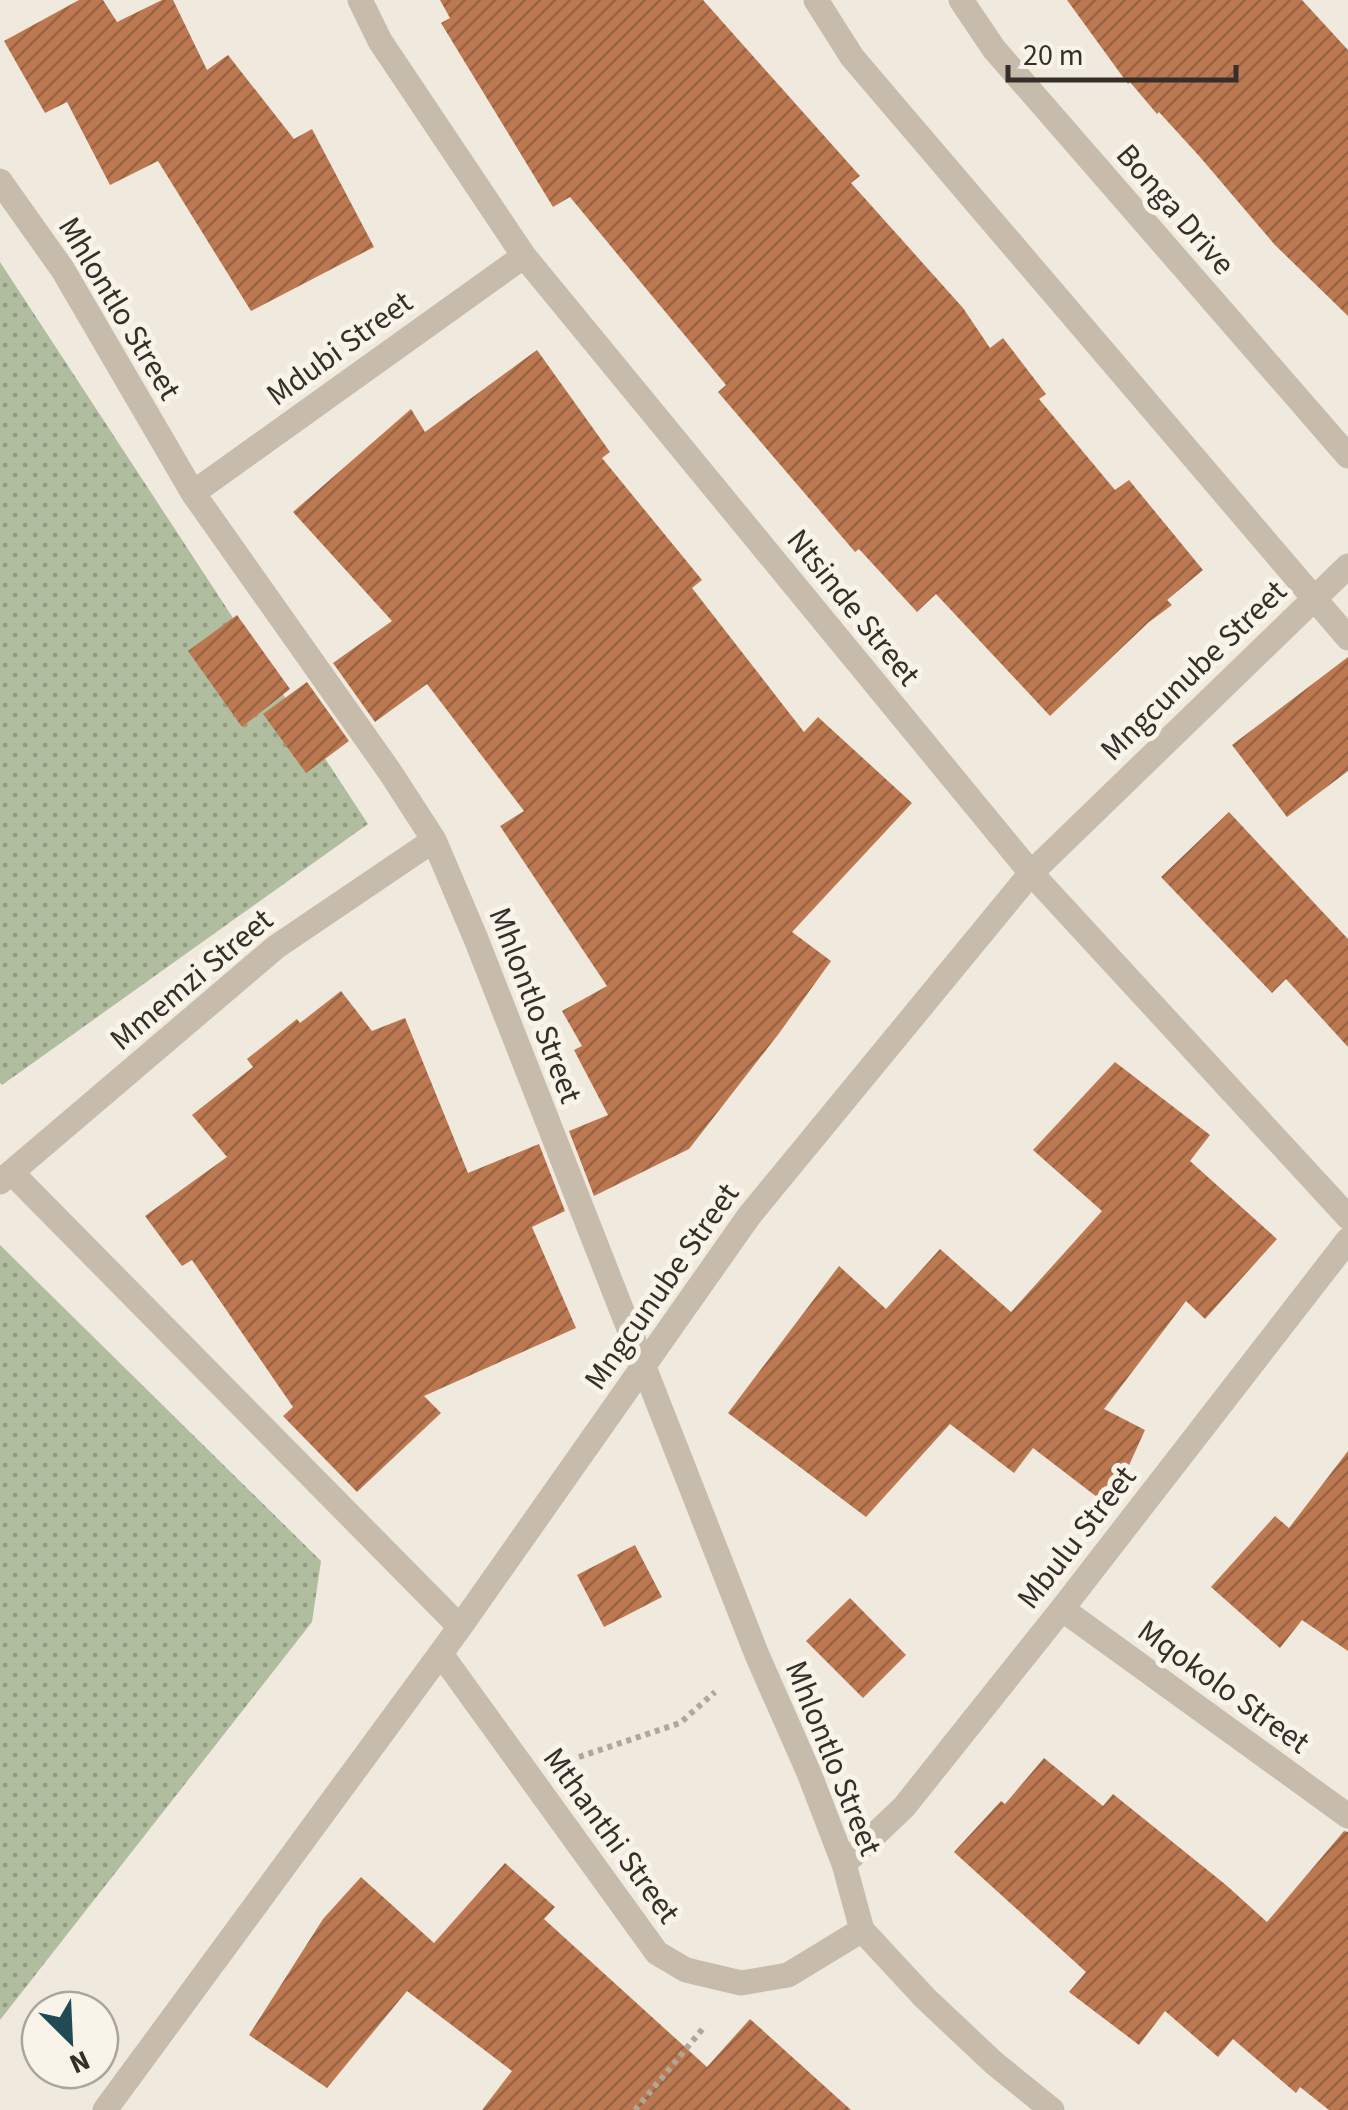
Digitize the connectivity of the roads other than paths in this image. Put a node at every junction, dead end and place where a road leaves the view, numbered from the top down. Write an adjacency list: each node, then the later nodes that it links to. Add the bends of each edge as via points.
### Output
1 (360, 0): 5 (street, Ntsinde Street, via 380,41)
2 (816, 0): 9 (street, via 852,58)
3 (962, 0): 6 (street, Bonga Drive, via 994,49)
4 (0, 181): 7 (street, Mhlontlo Street, via 63,270)
5 (524, 256): 7 (street, Mdubi Street); 12 (street, Ntsinde Street)
6 (1348, 456)
7 (192, 493): 11 (street, Mhlontlo Street)
8 (1348, 566): 9 (street, Mngcunube Street)
9 (1313, 600): 10 (street); 12 (street, Mngcunube Street)
10 (1348, 638)
11 (434, 840): 13 (street, Mmemzi Street, via 276,947); 16 (street, Mhlontlo Street)
12 (1031, 873): 14 (street, Ntsinde Street); 16 (street, Mngcunube Street, via 749,1216)
13 (6, 1178): 18 (street)
14 (1348, 1217)
15 (1348, 1240): 17 (street, Mbulu Street)
16 (643, 1368): 18 (street, Mngcunube Street); 21 (street, Mhlontlo Street)
17 (1062, 1609): 20 (street, Mqokolo Street); 21 (street, Mbulu Street, via 904,1807)
18 (460, 1627): 19 (street, Mngcunube Street)
19 (441, 1654): 22 (street, Mthanthi Street, via 657,1953 686,1970 741,1983 788,1975); 23 (street, Mngcunube Street)
20 (1348, 1816)
21 (844, 1864): 22 (street, Mhlontlo Street)
22 (862, 1930): 24 (street, via 924,1998)
23 (105, 2110)
24 (1052, 2110)

